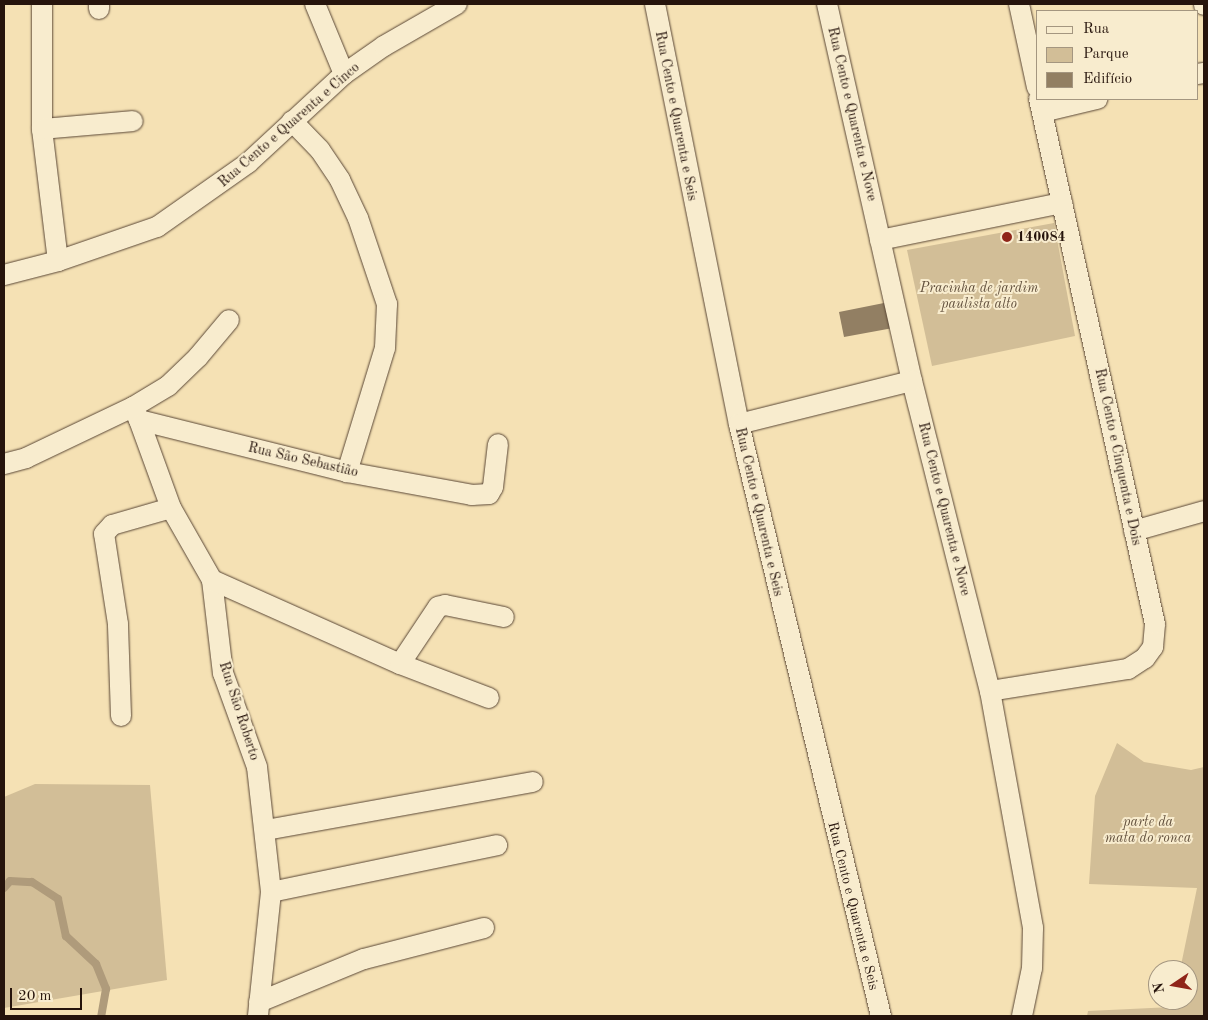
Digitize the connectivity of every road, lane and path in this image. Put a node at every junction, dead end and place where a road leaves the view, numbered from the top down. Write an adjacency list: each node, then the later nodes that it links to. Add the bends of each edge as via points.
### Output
1 (42, 4): 13 (street)
2 (314, 4): 7 (street)
3 (457, 4): 7 (street, Rua Cento e Quarenta e Cinco, via 384,46)
4 (655, 4): 21 (street, Rua Cento e Quarenta e Seis)
5 (827, 4): 15 (street, Rua Cento e Quarenta e Nove)
6 (1019, 4): 8 (street)
7 (344, 74): 12 (street, Rua Cento e Quarenta e Cinco)
8 (1036, 82)
9 (1087, 100): 10 (street)
10 (1041, 105): 14 (street, Rua Cento e Cinquenta e Dois)
11 (133, 121): 13 (street)
12 (292, 121): 16 (street, Rua Cento e Quarenta e Cinco, via 248,163 157,227); 24 (street, via 320,150 340,180 358,218 387,304 385,348)
13 (42, 129): 16 (street)
14 (1062, 203): 15 (street); 27 (street, Rua Cento e Cinquenta e Dois)
15 (880, 240): 19 (street, Rua Cento e Quarenta e Nove)
16 (58, 261): 17 (street, Rua Cento e Quarenta e Cinco)
17 (4, 275)
18 (229, 320): 20 (street, via 198,357)
19 (912, 381): 21 (street); 31 (street, Rua Cento e Quarenta e Nove)
20 (136, 414): 23 (street); 24 (street, Rua São Sebastião); 25 (street, Rua São Roberto)
21 (739, 424): 40 (street, Rua Cento e Quarenta e Seis)
22 (498, 444): 24 (street, Rua São Sebastião, via 493,487 489,494)
23 (4, 464)
24 (347, 472)
25 (171, 508): 28 (street, Rua São Roberto); 33 (street, via 112,525 104,534 118,624)
26 (1204, 511): 27 (street)
27 (1134, 531): 31 (street, Rua Cento e Cinquenta e Dois, via 1155,624 1153,646 1145,658 1128,669)
28 (212, 580): 30 (street, via 345,636); 35 (street, Rua São Roberto, via 223,673 257,767)
29 (504, 617): 30 (street, via 445,605 438,607)
30 (400, 664): 32 (street)
31 (990, 691): 41 (street, Rua Cento e Quarenta e Nove, via 1033,928 1032,968)
32 (489, 698)
33 (121, 716)
34 (533, 782): 35 (street)
35 (266, 830): 37 (street, Rua São Roberto)
36 (497, 845): 37 (street)
37 (271, 892): 39 (street, Rua São Roberto)
38 (484, 928): 39 (street, via 364,960)
39 (259, 1009)
40 (881, 1016)
41 (1022, 1016)

